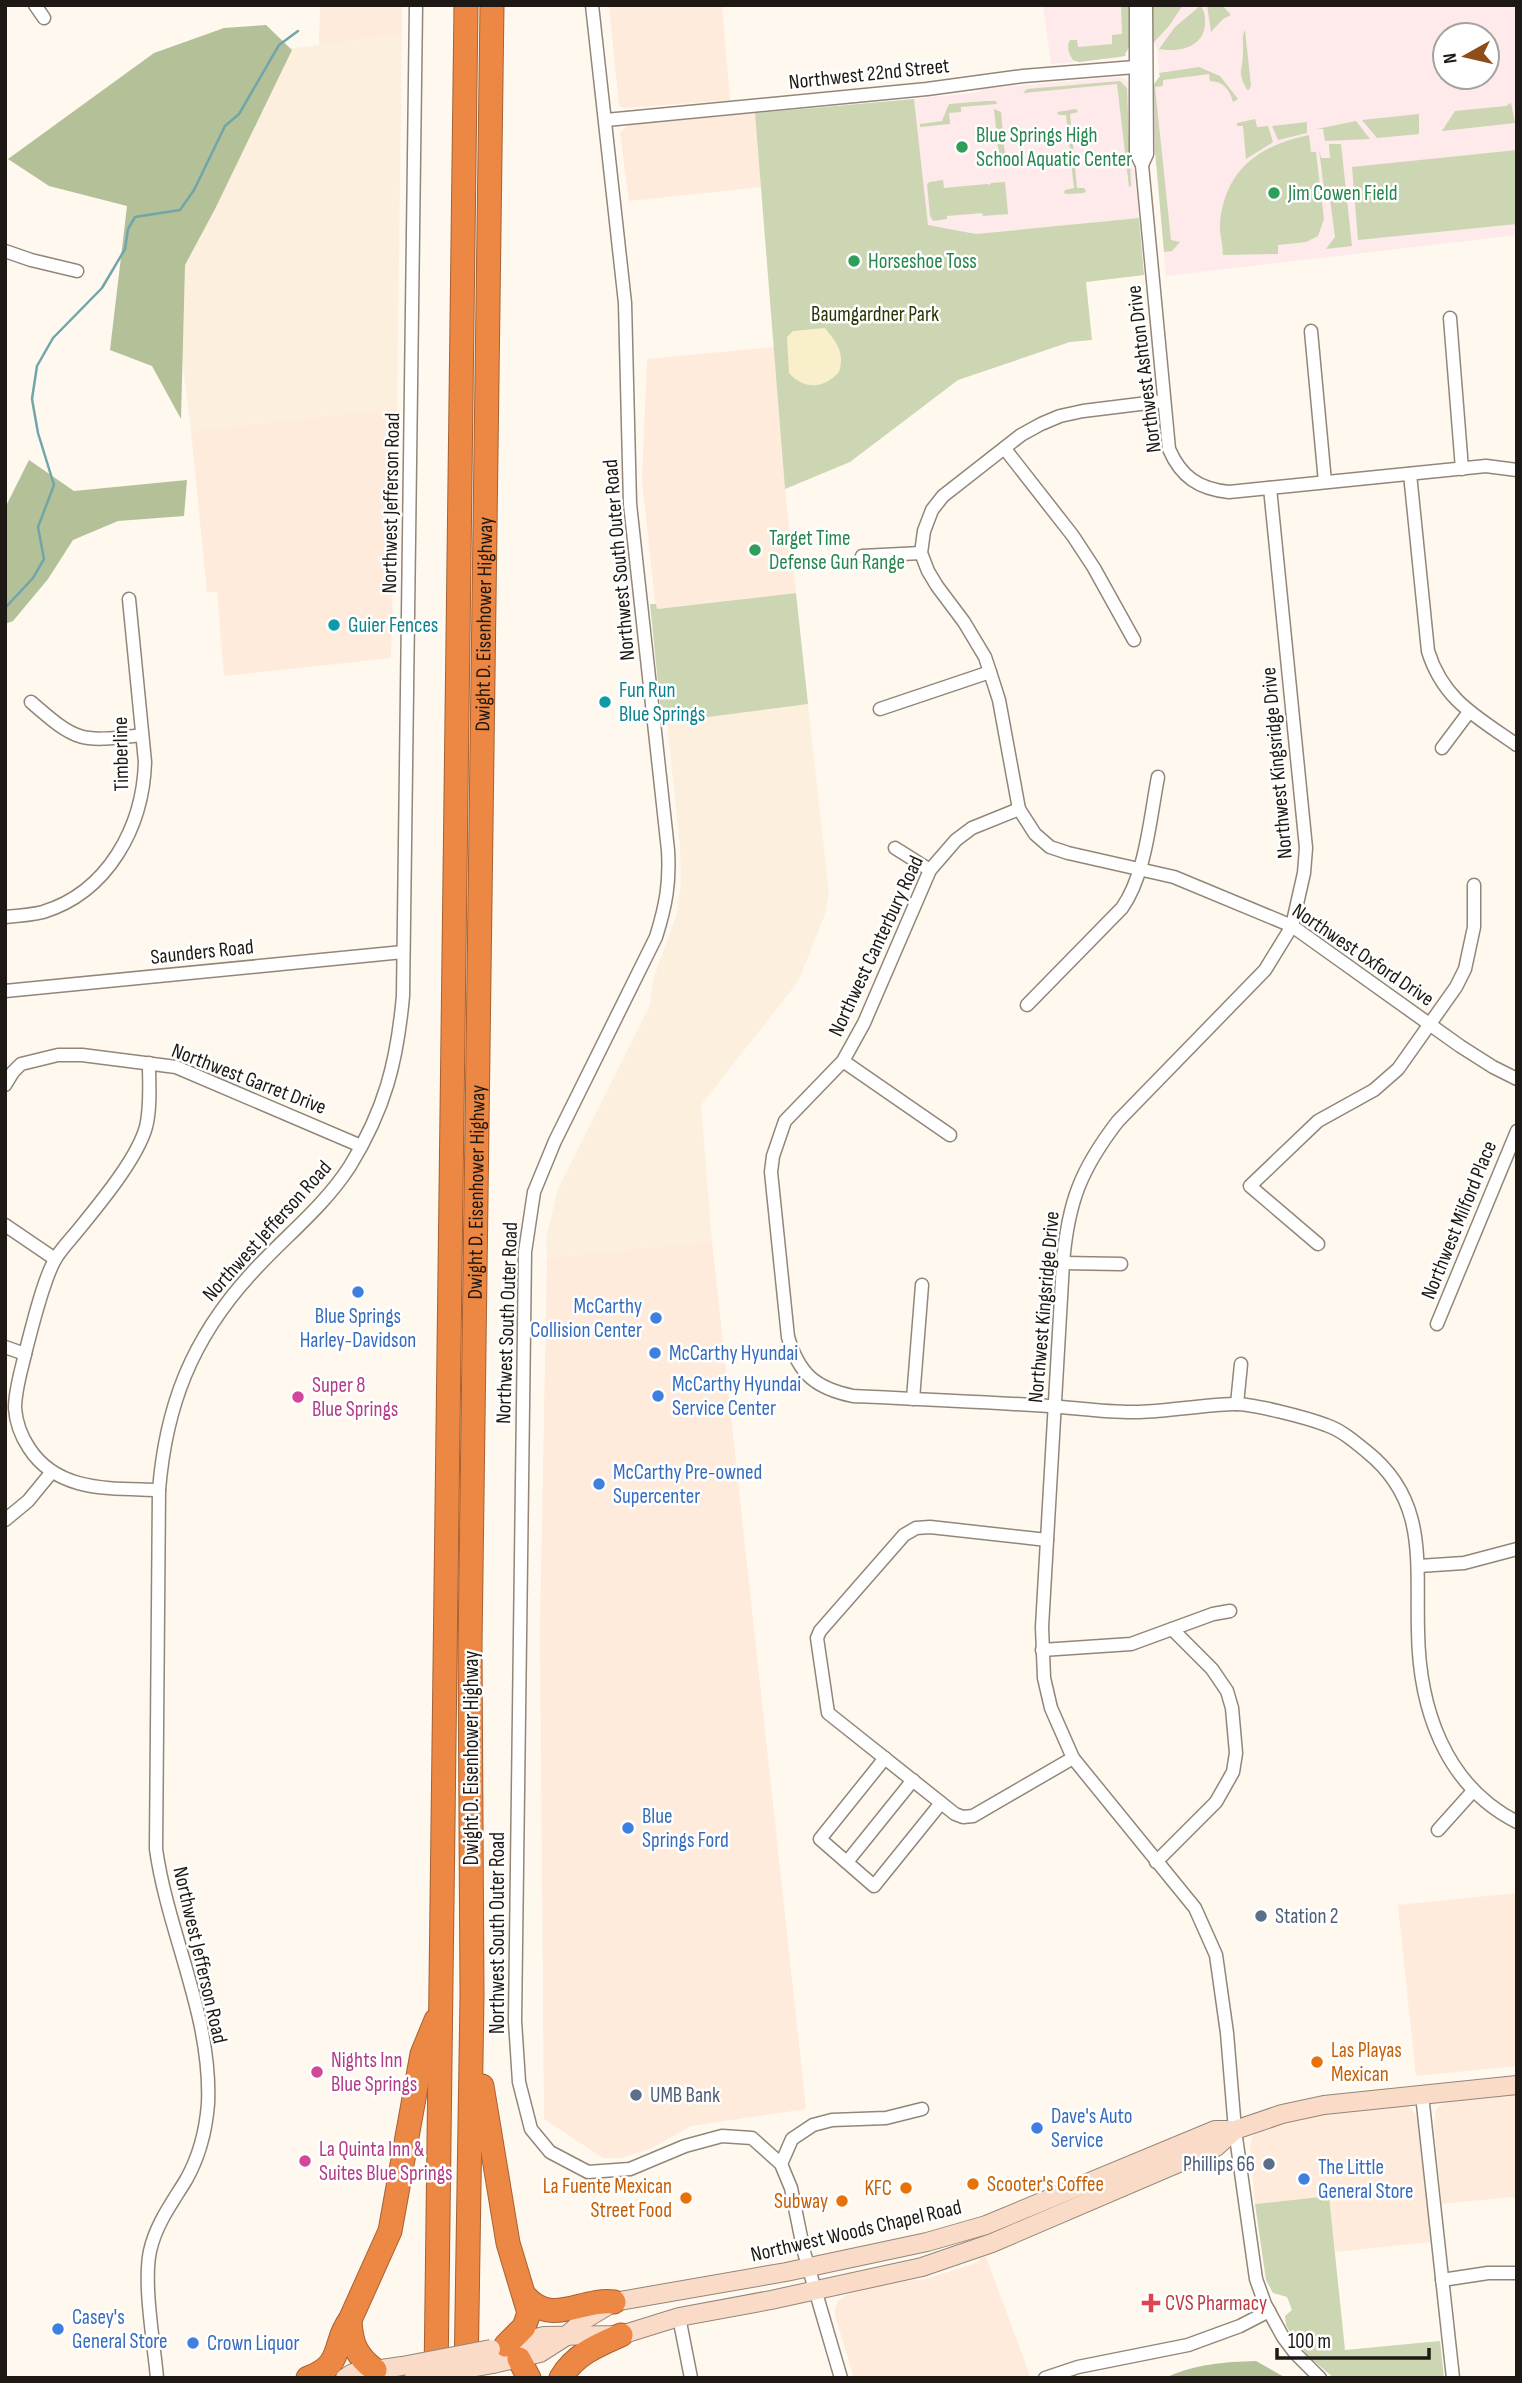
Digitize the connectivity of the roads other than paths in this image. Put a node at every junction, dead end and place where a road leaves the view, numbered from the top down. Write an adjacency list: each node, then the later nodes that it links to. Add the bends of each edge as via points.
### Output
1 (35, 5): 8 (street)
2 (416, 5): 42 (street, Northwest Jefferson Road)
3 (466, 5): 85 (highway, Dwight D. Eisenhower Highway)
4 (492, 5): 84 (highway, Dwight D. Eisenhower Highway, via 470,1647)
5 (592, 5): 10 (street, Northwest South Outer Road)
6 (1136, 5): 9 (street, Northwest Ashton Drive)
7 (1146, 5): 11 (street, Northwest Ashton Drive, via 1147,154)
8 (44, 18)
9 (1135, 66): 10 (street, Northwest 22nd Street); 11 (street, Northwest Ashton Drive, via 1136,153)
10 (606, 120): 90 (street, Northwest South Outer Road, via 625,303 630,504 670,882 656,937 555,1142 534,1192 529,1220 516,2051 530,2129 550,2152 588,2172 630,2169 722,2136 752,2138)
11 (1142, 165): 16 (street, Northwest Ashton Drive)
12 (5, 251): 13 (street)
13 (76, 271)
14 (1450, 318): 18 (street)
15 (1311, 331): 21 (street)
16 (1164, 401): 17 (street, via 1060,416 1021,435); 22 (street, Northwest Ashton Drive, via 1169,449 1183,474 1213,490)
17 (1005, 449): 23 (street, via 943,496 932,510); 26 (street, via 1073,536)
18 (1462, 469): 19 (street); 20 (street)
19 (1517, 470)
20 (1410, 474): 21 (street); 30 (street, via 1428,651 1444,686)
21 (1325, 482): 22 (street)
22 (1270, 488): 41 (street, Northwest Kingsridge Drive, via 1306,848)
23 (921, 553): 24 (street); 27 (street, Northwest Oxford Drive, via 937,586 985,657)
24 (862, 556)
25 (128, 599): 31 (street, Timberline)
26 (1135, 640)
27 (990, 673): 29 (street); 35 (street, Northwest Oxford Drive)
28 (31, 702): 31 (street, via 62,729 87,739)
29 (880, 709)
30 (1469, 712): 32 (street); 33 (street)
31 (142, 734): 40 (street, Timberline, via 141,802 125,844 110,865 61,905)
32 (1517, 745)
33 (1442, 748)
34 (1158, 777): 37 (street)
35 (1019, 809): 37 (street, Northwest Oxford Drive, via 1050,847); 38 (street, Northwest Canterbury Road, via 972,828)
36 (895, 848): 38 (street)
37 (1139, 869): 41 (street, Northwest Oxford Drive, via 1194,883); 44 (street, via 1122,908)
38 (930, 870): 46 (street, Northwest Canterbury Road)
39 (1474, 885): 45 (street, via 1474,927 1465,969)
40 (5, 917)
41 (1292, 926): 45 (street, Northwest Oxford Drive); 56 (street, Northwest Kingsridge Drive, via 1265,970 1118,1121 1090,1159 1071,1206)
42 (403, 952): 43 (street, Saunders Road); 52 (street, Northwest Jefferson Road, via 399,1039 378,1114)
43 (5, 990)
44 (1027, 1005)
45 (1430, 1024): 48 (street, Northwest Oxford Drive); 54 (street, via 1398,1069 1374,1090 1318,1121 1250,1186)
46 (843, 1061): 51 (street); 63 (street, Northwest Canterbury Road, via 785,1121 773,1156 788,1337 801,1367 821,1386 853,1396)
47 (149, 1063): 49 (street, Northwest Garret Drive, via 58,1055 21,1064); 52 (street, Northwest Garret Drive, via 176,1067); 55 (street, via 146,1125 138,1146 100,1204)
48 (1517, 1079)
49 (5, 1085)
50 (1517, 1131): 59 (street, Northwest Milford Place)
51 (950, 1135)
52 (361, 1146): 67 (street, Northwest Jefferson Road, via 329,1194 250,1274 203,1337 168,1423)
53 (5, 1225): 55 (street)
54 (1318, 1244)
55 (55, 1259): 61 (street)
56 (1063, 1263): 57 (street); 65 (street, Northwest Kingsridge Drive)
57 (1121, 1264)
58 (922, 1285): 63 (street)
59 (1437, 1324)
60 (5, 1347): 61 (street)
61 (25, 1354): 66 (street, via 16,1418 27,1445)
62 (1241, 1364): 64 (street)
63 (913, 1399): 65 (street, Northwest Canterbury Road)
64 (1237, 1404): 65 (street, Northwest Canterbury Road, via 1137,1412); 71 (street, Northwest Canterbury Road, via 1328,1425 1373,1456 1404,1498 1415,1531)
65 (1054, 1406): 69 (street, Northwest Kingsridge Drive)
66 (51, 1473): 67 (street, via 97,1487); 68 (street)
67 (159, 1490): 105 (street, Northwest Jefferson Road, via 156,1849 167,1908 195,2001 208,2104 197,2156 168,2206 150,2251 149,2297)
68 (5, 1520)
69 (1046, 1540): 74 (street, Northwest Kingsridge Drive); 75 (street, via 916,1528 904,1535 820,1632 817,1638 828,1713)
70 (1517, 1549): 71 (street, via 1464,1563)
71 (1419, 1566): 78 (street, Northwest Canterbury Road, via 1424,1693 1449,1761)
72 (1230, 1611): 73 (street)
73 (1172, 1629): 74 (street, via 1131,1644); 83 (street, via 1227,1691 1236,1752 1233,1772 1216,1802)
74 (1042, 1650): 76 (street, Northwest Kingsridge Drive, via 1051,1708)
75 (885, 1758): 77 (street); 82 (street, via 820,1839)
76 (1073, 1758): 79 (street, via 973,1816 955,1814); 83 (street, Northwest Kingsridge Drive)
77 (912, 1780): 79 (street); 82 (street)
78 (1473, 1791): 80 (street, Northwest Canterbury Road); 81 (street)
79 (942, 1803): 82 (street, via 874,1886)
80 (1517, 1822)
81 (1438, 1830)
82 (847, 1862)
83 (1156, 1862): 89 (street, Northwest Kingsridge Drive, via 1195,1908 1216,1955)
84 (472, 1996): 95 (highway, via 499,2191 512,2262); 109 (highway, Dwight D. Eisenhower Highway)
85 (440, 2011): 99 (highway, via 422,2054 390,2231); 108 (highway, Dwight D. Eisenhower Highway)
86 (1517, 2085): 87 (main road, Northwest Woods Chapel Road)
87 (1422, 2095): 89 (main road, Northwest Woods Chapel Road, via 1307,2108); 93 (street)
88 (922, 2109): 90 (street, via 886,2118 813,2125 792,2138)
89 (1235, 2130): 91 (main road, Northwest Woods Chapel Road, via 1215,2130 986,2225); 94 (main road, Northwest Woods Chapel Road, via 1216,2147 992,2243 922,2267); 97 (street, Northwest Kingsridge Drive, via 1256,2279)
90 (780, 2164): 91 (street, Northwest South Outer Road, via 791,2188)
91 (808, 2267): 94 (street, Northwest South Outer Road); 96 (main road, Northwest Woods Chapel Road)
92 (1517, 2273): 93 (street)
93 (1442, 2280): 115 (street)
94 (815, 2291): 98 (main road, Northwest Woods Chapel Road); 112 (street, Northwest South Outer Road)
95 (525, 2296): 96 (highway, via 534,2307 548,2311); 102 (highway, via 529,2313)
96 (614, 2302): 101 (main road, Northwest Woods Chapel Road)
97 (1269, 2311): 113 (street, via 1188,2345); 114 (street, Northwest Kingsridge Drive, via 1295,2353)
98 (679, 2317): 100 (main road, Northwest Woods Chapel Road); 111 (street)
99 (350, 2320): 103 (highway, via 355,2351); 106 (highway, via 331,2364)
100 (621, 2335): 101 (main road, Northwest Woods Chapel Road); 110 (highway, via 588,2350)
101 (565, 2337): 102 (main road, Northwest Woods Chapel Road, via 540,2353)
102 (508, 2359): 104 (main road, Northwest Woods Chapel Road, bridge)
103 (375, 2370): 104 (main road, Northwest Woods Chapel Road); 107 (main road, Northwest Woods Chapel Road)
104 (408, 2372)
105 (157, 2378)
106 (308, 2378)
107 (345, 2378)
108 (436, 2378)
109 (466, 2378)
110 (561, 2378)
111 (691, 2378)
112 (841, 2378)
113 (1045, 2378)
114 (1320, 2378)
115 (1453, 2378)

